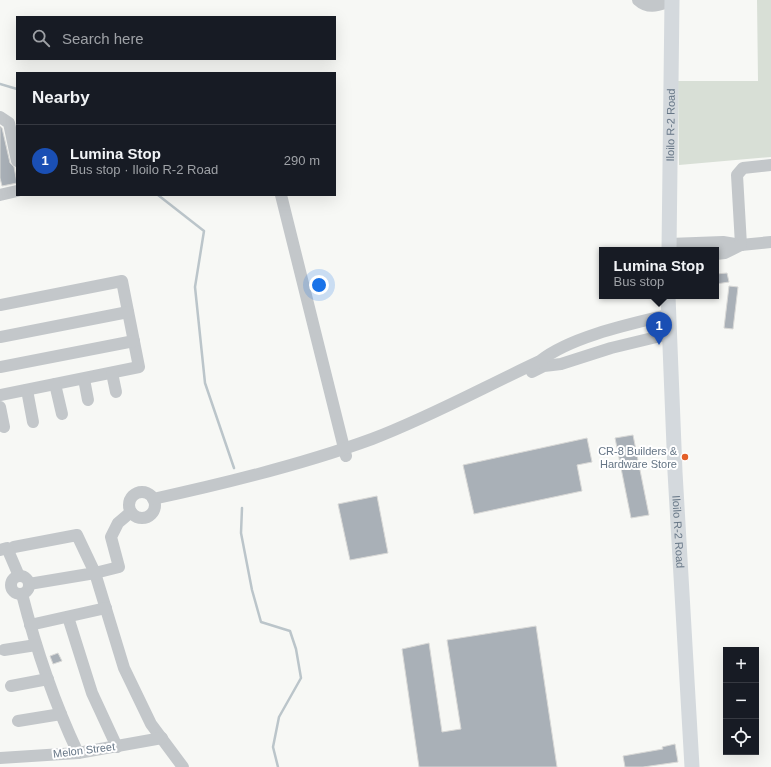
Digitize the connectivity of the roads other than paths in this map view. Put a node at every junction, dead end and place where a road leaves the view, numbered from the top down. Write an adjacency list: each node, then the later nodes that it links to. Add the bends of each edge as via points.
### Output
1 (638, 0): 2 (street, via 650,7)
2 (672, 0): 11 (main road, Iloilo R-2 Road)
3 (0, 117): 4 (street, via 9,124)
4 (16, 156)
5 (771, 165): 10 (street, via 743,168 737,175)
6 (16, 191): 7 (street)
7 (0, 195)
8 (281, 196): 39 (street)
9 (771, 242): 10 (street)
10 (741, 246): 11 (street, via 723,242); 12 (street)
11 (669, 247)
12 (719, 254)
13 (668, 299): 16 (main road, Iloilo R-2 Road)
14 (0, 304): 15 (street, via 122,281)
15 (128, 312): 20 (street); 22 (street)
16 (668, 315): 17 (street); 19 (main road, Iloilo R-2 Road)
17 (638, 322): 18 (street); 21 (street, via 636,332)
18 (607, 331): 23 (street); 24 (street)
19 (669, 334): 21 (street); 62 (main road, Iloilo R-2 Road)
20 (0, 337)
21 (642, 340): 23 (street)
22 (134, 341): 26 (street); 27 (street, via 139,367)
23 (611, 348): 25 (street)
24 (556, 349): 25 (street); 29 (street)
25 (561, 364): 29 (street, via 544,366)
26 (0, 367)
27 (112, 373): 28 (street); 32 (street)
28 (84, 378): 30 (street); 34 (street)
29 (512, 378): 39 (street, via 421,422)
30 (55, 384): 31 (street); 36 (street)
31 (28, 390): 33 (street); 37 (street)
32 (116, 392)
33 (0, 396)
34 (88, 400)
35 (0, 407): 38 (street)
36 (62, 414)
37 (33, 422)
38 (4, 427)
39 (345, 452): 40 (street, via 278,474)
40 (154, 502): 41 (street, via 153,510 147,516 138,517); 41 (street, via 147,493 135,494 130,500)
41 (131, 512): 44 (street, via 118,523 111,537 119,567)
42 (14, 548): 44 (street, via 77,535)
43 (0, 550): 45 (street, via 7,548)
44 (95, 573): 47 (street); 48 (street)
45 (19, 576): 46 (street, via 13,578); 47 (street, via 25,577)
46 (5, 588): 47 (street, via 14,592)
47 (26, 589): 50 (street)
48 (106, 608): 49 (street); 57 (street, via 124,668 151,724)
49 (68, 617): 50 (street); 58 (street, via 92,693)
50 (30, 625): 51 (street)
51 (36, 645): 52 (street); 53 (street)
52 (4, 650)
53 (48, 679): 54 (street); 55 (street)
54 (11, 686)
55 (61, 714): 56 (street); 59 (street)
56 (18, 721)
57 (162, 738): 58 (street, Melon Street); 61 (street)
58 (117, 747): 59 (street, Melon Street)
59 (78, 753): 60 (street, Melon Street)
60 (5, 761)
61 (183, 767)
62 (692, 767)

